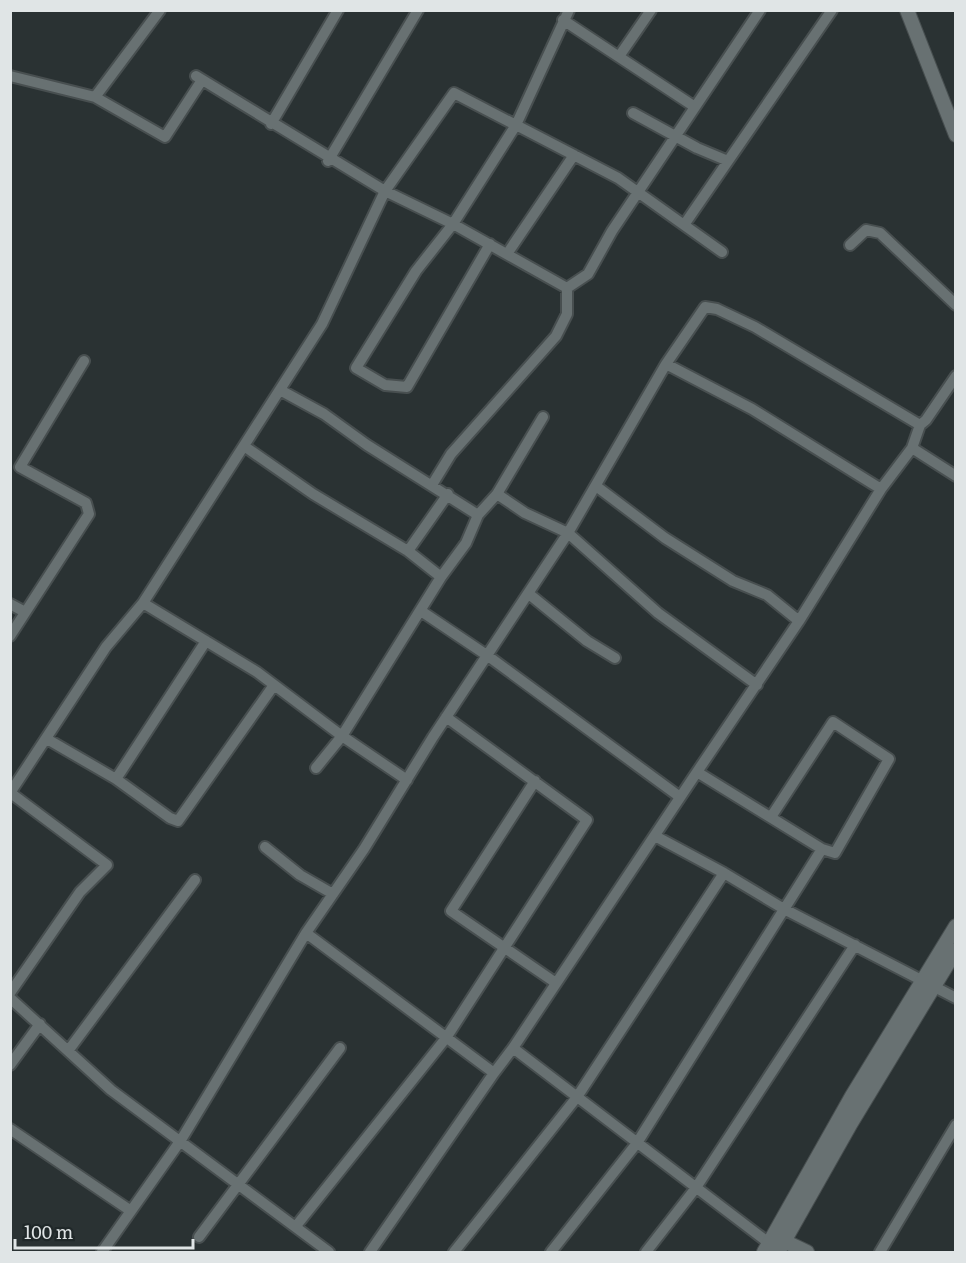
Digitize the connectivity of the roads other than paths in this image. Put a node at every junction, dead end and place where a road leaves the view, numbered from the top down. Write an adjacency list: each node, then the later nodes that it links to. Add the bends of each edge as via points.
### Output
1 (160, 10): 11 (street)
2 (338, 10): 14 (street)
3 (418, 10): 19 (street)
4 (651, 10): 9 (street)
5 (760, 10): 12 (street)
6 (832, 10): 20 (street)
7 (907, 10): 17 (street)
8 (566, 15): 9 (street); 15 (street)
9 (620, 55): 12 (street)
10 (10, 76): 11 (street)
11 (95, 97): 14 (street, via 165,136 199,78)
12 (695, 107): 16 (street)
13 (633, 113): 16 (street)
14 (271, 124): 19 (street)
15 (516, 125): 18 (street); 21 (street, via 454,93); 23 (street)
16 (676, 135): 20 (street); 22 (street)
17 (956, 135)
18 (574, 155): 22 (street); 28 (street)
19 (329, 159): 21 (street)
20 (728, 161): 24 (street)
21 (385, 191): 23 (street); 34 (street, via 322,324)
22 (638, 192): 24 (street); 29 (street, via 588,274)
23 (453, 224): 25 (street); 25 (street, via 416,271 356,368 385,385 407,387)
24 (684, 225): 27 (street)
25 (489, 244): 28 (street)
26 (850, 245): 30 (street, via 866,230 880,233)
27 (722, 252)
28 (507, 254): 29 (street)
29 (567, 288): 42 (street, via 567,314 556,336 451,454)
30 (956, 305)
31 (84, 361): 40 (street)
32 (666, 364): 36 (street, via 705,308 717,309 755,327); 43 (street); 44 (street, via 752,409)
33 (956, 376): 36 (street)
34 (280, 390): 37 (street); 42 (street)
35 (543, 417): 46 (street)
36 (920, 424): 38 (street)
37 (244, 446): 49 (street, via 313,494); 52 (street)
38 (912, 448): 41 (street); 44 (street)
39 (10, 460): 40 (street)
40 (20, 467): 54 (street, via 86,503 89,514)
41 (956, 476)
42 (432, 485): 45 (street)
43 (596, 486): 48 (street); 56 (street, via 665,538 733,581 767,596)
44 (881, 489): 56 (street)
45 (448, 494): 47 (street); 49 (street)
46 (497, 494): 47 (street); 48 (street, via 525,513)
47 (478, 515): 50 (street, via 466,543)
48 (568, 533): 51 (street); 62 (street, via 658,613)
49 (408, 551): 50 (street)
50 (441, 577): 55 (street)
51 (529, 594): 59 (street); 60 (street, via 587,641)
52 (143, 603): 58 (street); 65 (street, via 106,647)
53 (10, 604): 54 (street)
54 (25, 612): 57 (street)
55 (421, 612): 59 (street); 64 (street)
56 (799, 621): 62 (street)
57 (10, 636)
58 (206, 641): 61 (street); 68 (street)
59 (488, 656): 63 (street); 72 (street)
60 (615, 658)
61 (274, 685): 64 (street); 68 (street, via 178,821)
62 (757, 685): 67 (street)
63 (446, 717): 69 (street); 70 (street)
64 (342, 736): 66 (street); 69 (street)
65 (47, 739): 68 (street); 71 (street)
66 (316, 768)
67 (698, 772): 72 (street); 73 (street)
68 (116, 778)
69 (406, 780): 79 (street)
70 (535, 782): 84 (street, via 587,820); 84 (street, via 451,911)
71 (11, 793): 88 (street, via 107,865 80,892)
72 (680, 797): 74 (street)
73 (771, 817): 76 (street); 76 (street, via 833,722 889,759 835,853)
74 (655, 836): 77 (street); 86 (street)
75 (266, 847): 79 (street, via 300,875)
76 (822, 849): 80 (street)
77 (724, 873): 80 (street); 98 (street)
78 (195, 880): 95 (street)
79 (333, 894): 82 (street)
80 (784, 909): 83 (street); 102 (street)
81 (956, 926): 87 (street)
82 (306, 933): 92 (street); 101 (street)
83 (855, 945): 87 (street); 104 (street)
84 (506, 950): 86 (street); 92 (street)
85 (956, 950): 87 (street)
86 (556, 983): 94 (street)
87 (928, 983): 90 (street); 108 (street, via 852,1096)
88 (10, 993)
89 (10, 998): 91 (street)
90 (956, 998)
91 (40, 1024): 95 (street); 96 (street)
92 (445, 1038): 97 (street); 106 (street)
93 (340, 1048): 103 (street)
94 (513, 1048): 97 (street); 98 (street)
95 (68, 1051): 101 (street, via 111,1090)
96 (10, 1065)
97 (494, 1073): 111 (street)
98 (577, 1096): 102 (street); 112 (street)
99 (956, 1125): 116 (street)
100 (10, 1129): 105 (street)
101 (181, 1140): 103 (street); 105 (street)
102 (637, 1143): 104 (street); 113 (street)
103 (238, 1182): 106 (street); 107 (street)
104 (695, 1189): 108 (street); 114 (street)
105 (131, 1211): 109 (street)
106 (296, 1226): 110 (street)
107 (199, 1236)
108 (775, 1249): 115 (street)
109 (102, 1252)
110 (329, 1252)
111 (370, 1252)
112 (454, 1252)
113 (550, 1252)
114 (646, 1252)
115 (807, 1252)
116 (880, 1252)

